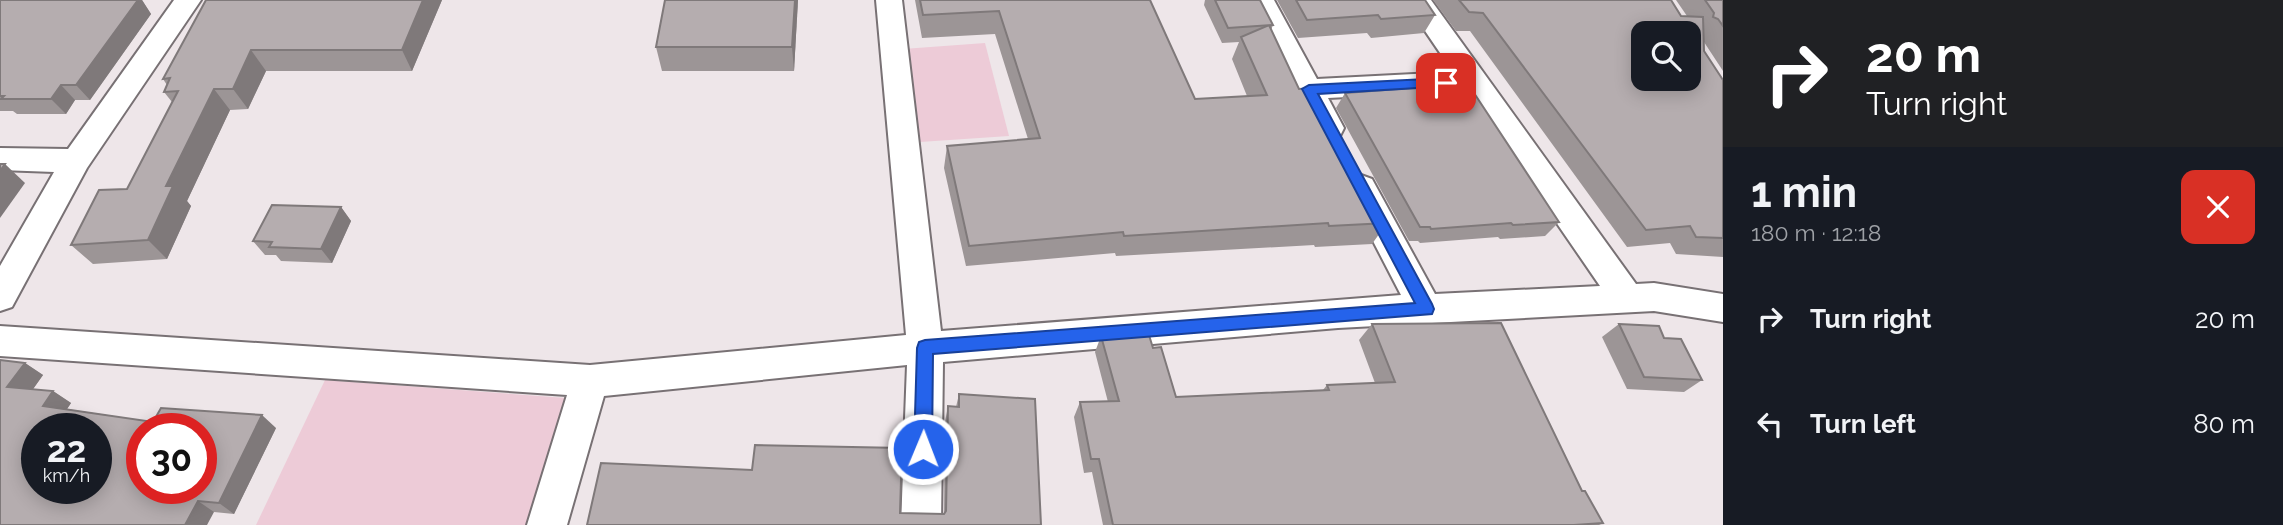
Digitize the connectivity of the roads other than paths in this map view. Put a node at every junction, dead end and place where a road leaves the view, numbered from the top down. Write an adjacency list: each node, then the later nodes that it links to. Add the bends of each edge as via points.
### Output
1 (188, 0): 8 (street)
2 (889, 0): 14 (street)
3 (1261, 0): 6 (street)
4 (1416, 0): 5 (street)
5 (1474, 81): 6 (street); 10 (street)
6 (1309, 89): 12 (street)
7 (0, 159): 8 (street)
8 (76, 161): 9 (street)
9 (0, 297)
10 (1628, 299): 11 (street, via 1654,297); 12 (street)
11 (1723, 308)
12 (1426, 309): 14 (street)
13 (0, 341): 15 (street)
14 (925, 348): 15 (street); 17 (street)
15 (590, 381): 16 (street)
16 (547, 525)
17 (921, 525)

